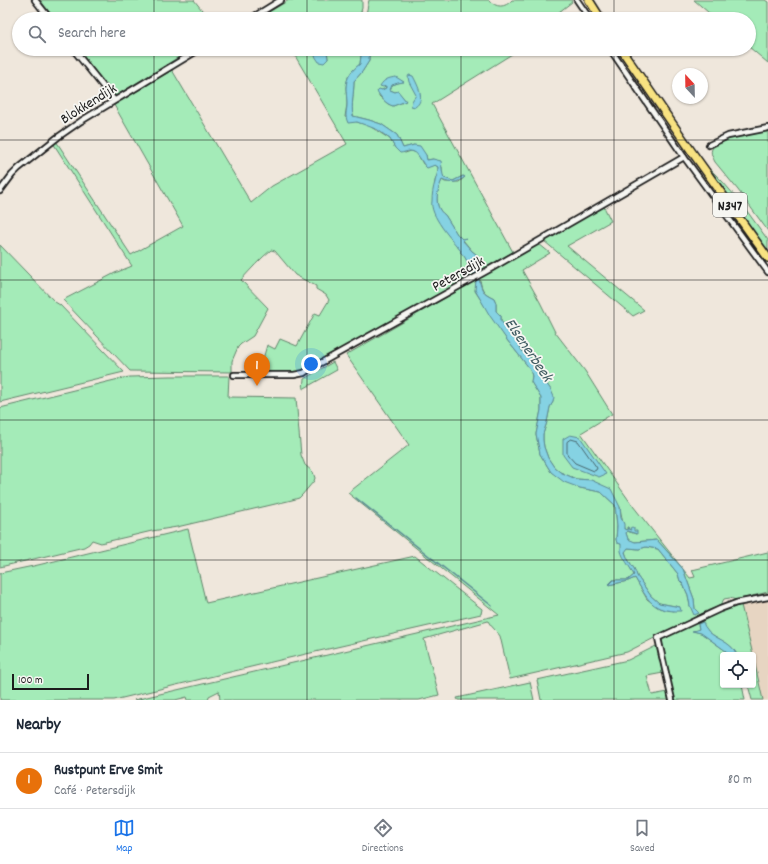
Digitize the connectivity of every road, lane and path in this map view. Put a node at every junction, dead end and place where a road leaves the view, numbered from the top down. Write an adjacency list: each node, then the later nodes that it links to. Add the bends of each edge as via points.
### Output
1 (35, 0): 5 (street)
2 (281, 0): 6 (street)
3 (577, 0): 7 (street)
4 (588, 0): 8 (main road)
5 (44, 12)
6 (261, 12)
7 (585, 12)
8 (596, 12)
9 (79, 56): 13 (street)
10 (188, 56): 13 (street, Blokkendijk)
11 (615, 56): 16 (street)
12 (626, 56): 18 (main road, N347)
13 (114, 100): 17 (street, Blokkendijk, via 39,151 16,171)
14 (768, 128): 15 (street, via 728,136)
15 (710, 145)
16 (684, 157): 19 (street); 20 (street, Petersdijk, via 304,373)
17 (0, 191)
18 (768, 258)
19 (768, 272)
20 (234, 374)
21 (768, 597): 22 (street, via 720,609 658,638)
22 (672, 700)

